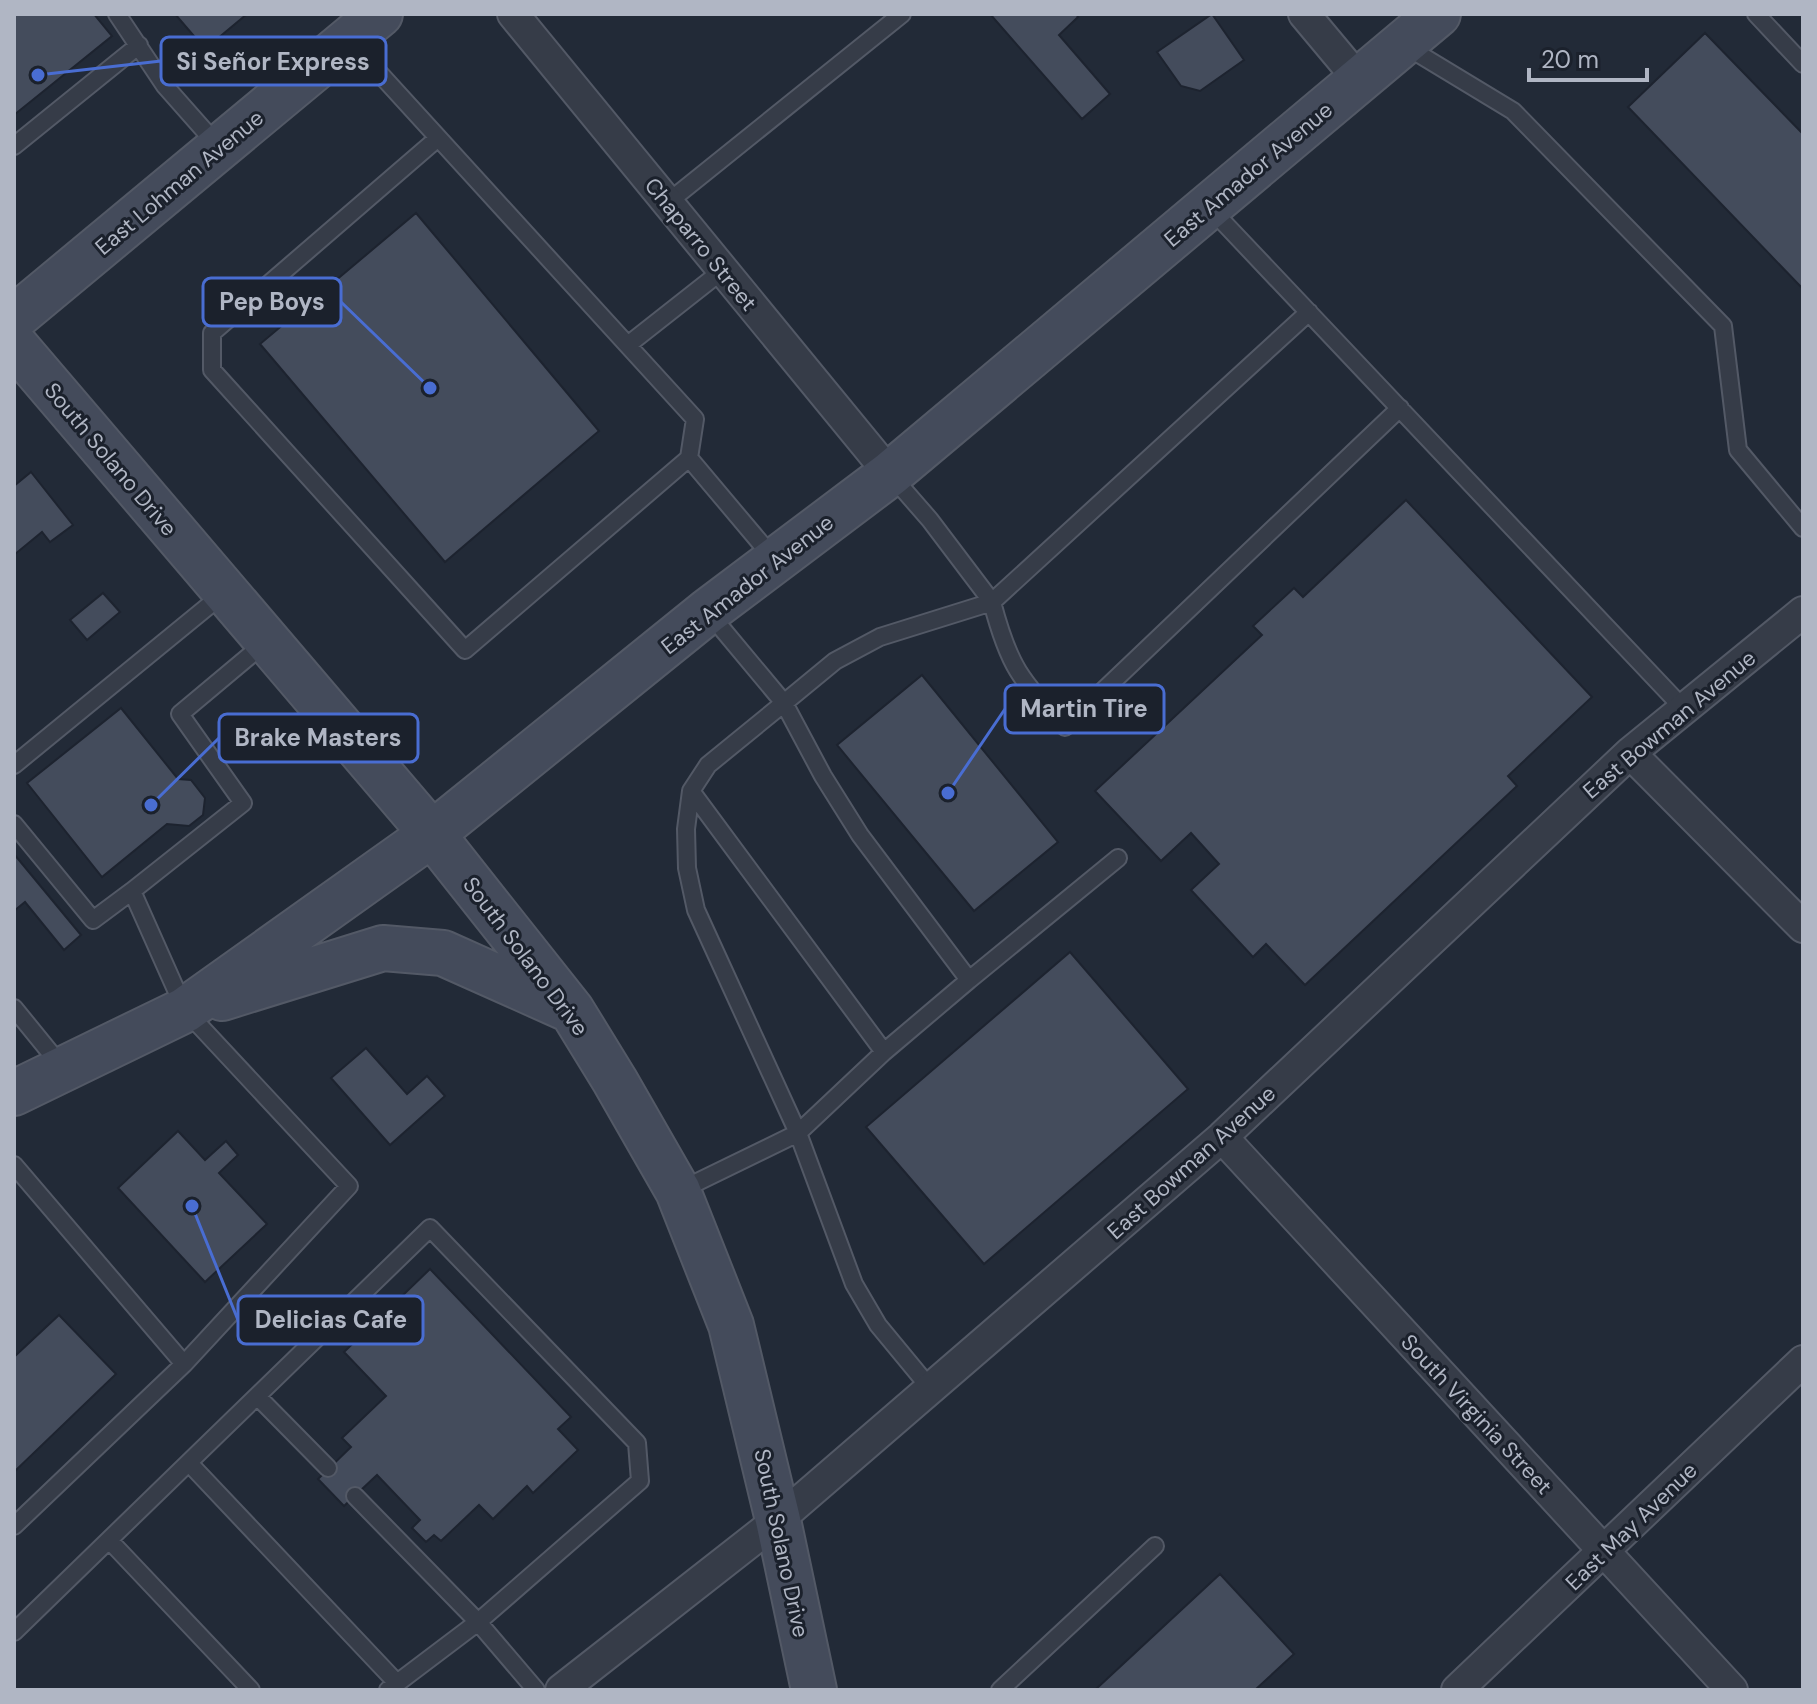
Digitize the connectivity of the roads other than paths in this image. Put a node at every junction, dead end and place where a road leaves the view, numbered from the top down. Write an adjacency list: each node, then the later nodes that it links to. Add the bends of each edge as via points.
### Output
1 (117, 14): 9 (lane)
2 (513, 14): 15 (street, Chaparro Street)
3 (902, 14): 15 (lane)
4 (1304, 14): 11 (street)
5 (1438, 14): 8 (main road, East Amador Avenue)
6 (1756, 14): 10 (lane)
7 (365, 27): 12 (lane); 14 (main road, East Lohman Avenue)
8 (1402, 44): 11 (main road, East Amador Avenue); 25 (lane, via 1513,111 1723,326 1738,450)
9 (139, 45): 13 (lane); 14 (lane, via 165,86)
10 (1803, 64)
11 (1360, 81): 16 (main road, East Amador Avenue)
12 (438, 138): 21 (lane); 23 (lane, via 212,333 212,370 465,650)
13 (14, 146)
14 (221, 149): 19 (main road, East Lohman Avenue)
15 (667, 203): 17 (street, Chaparro Street)
16 (1208, 206): 18 (lane); 24 (main road, East Amador Avenue)
17 (723, 270): 21 (lane); 24 (street, Chaparro Street)
18 (1309, 312): 22 (lane); 28 (lane)
19 (14, 318)
20 (14, 344): 27 (main road, South Solano Drive)
21 (629, 344): 23 (lane, via 695,419)
22 (1400, 408): 28 (lane, via 1065,727 1022,681 1005,651); 33 (lane)
23 (689, 458): 26 (lane)
24 (890, 474): 26 (main road, East Amador Avenue); 28 (lane)
25 (1803, 528)
26 (775, 560): 29 (main road, East Amador Avenue)
27 (224, 594): 31 (main road, South Solano Drive); 35 (lane)
28 (992, 602): 32 (lane, via 880,637 835,661)
29 (708, 611): 32 (lane); 38 (main road, East Amador Avenue)
30 (1803, 612): 33 (street, East Bowman Avenue)
31 (266, 642): 38 (main road, South Solano Drive); 40 (lane, via 180,714 243,803)
32 (784, 703): 36 (lane, via 708,765); 42 (lane, via 860,835)
33 (1684, 709): 34 (street, East Bowman Avenue)
34 (1630, 753): 41 (street); 50 (street, East Bowman Avenue)
35 (14, 765)
36 (691, 791): 46 (lane); 49 (lane, via 687,868 696,910)
37 (14, 824): 40 (lane, via 93,920)
38 (432, 834): 44 (main road, East Amador Avenue); 45 (main road, South Solano Drive)
39 (1118, 858): 42 (lane)
40 (132, 891): 44 (lane)
41 (1803, 927)
42 (969, 980): 46 (lane)
43 (14, 1008): 47 (lane)
44 (185, 1010): 45 (main road, via 383,948 443,953); 47 (main road, East Amador Avenue); 54 (lane, via 349,1186)
45 (572, 1011): 52 (main road, South Solano Drive)
46 (884, 1052): 49 (lane)
47 (66, 1071): 48 (main road, East Amador Avenue)
48 (14, 1093)
49 (798, 1133): 52 (lane); 55 (lane, via 854,1284 878,1325)
50 (1222, 1137): 55 (street, East Bowman Avenue); 64 (street, South Virginia Street)
51 (14, 1165): 54 (lane)
52 (678, 1191): 60 (main road, South Solano Drive, via 731,1325)
53 (1803, 1361): 64 (street, East May Avenue)
54 (184, 1364): 61 (lane)
55 (930, 1388): 60 (street, East Bowman Avenue)
56 (257, 1396): 57 (lane); 58 (lane); 65 (lane, via 430,1228 637,1443 640,1481)
57 (189, 1463): 62 (lane); 67 (lane)
58 (328, 1468)
59 (355, 1496): 65 (lane)
60 (778, 1520): 68 (street, East Bowman Avenue); 71 (main road, South Solano Drive)
61 (14, 1526)
62 (109, 1540): 66 (lane); 69 (lane)
63 (1155, 1546): 72 (lane)
64 (1604, 1552): 73 (street, East May Avenue); 74 (street, South Virginia Street)
65 (478, 1622): 67 (lane); 70 (lane)
66 (14, 1632)
67 (392, 1686)
68 (572, 1687)
69 (251, 1690)
70 (536, 1690)
71 (814, 1690)
72 (1000, 1690)
73 (1457, 1690)
74 (1732, 1690)

